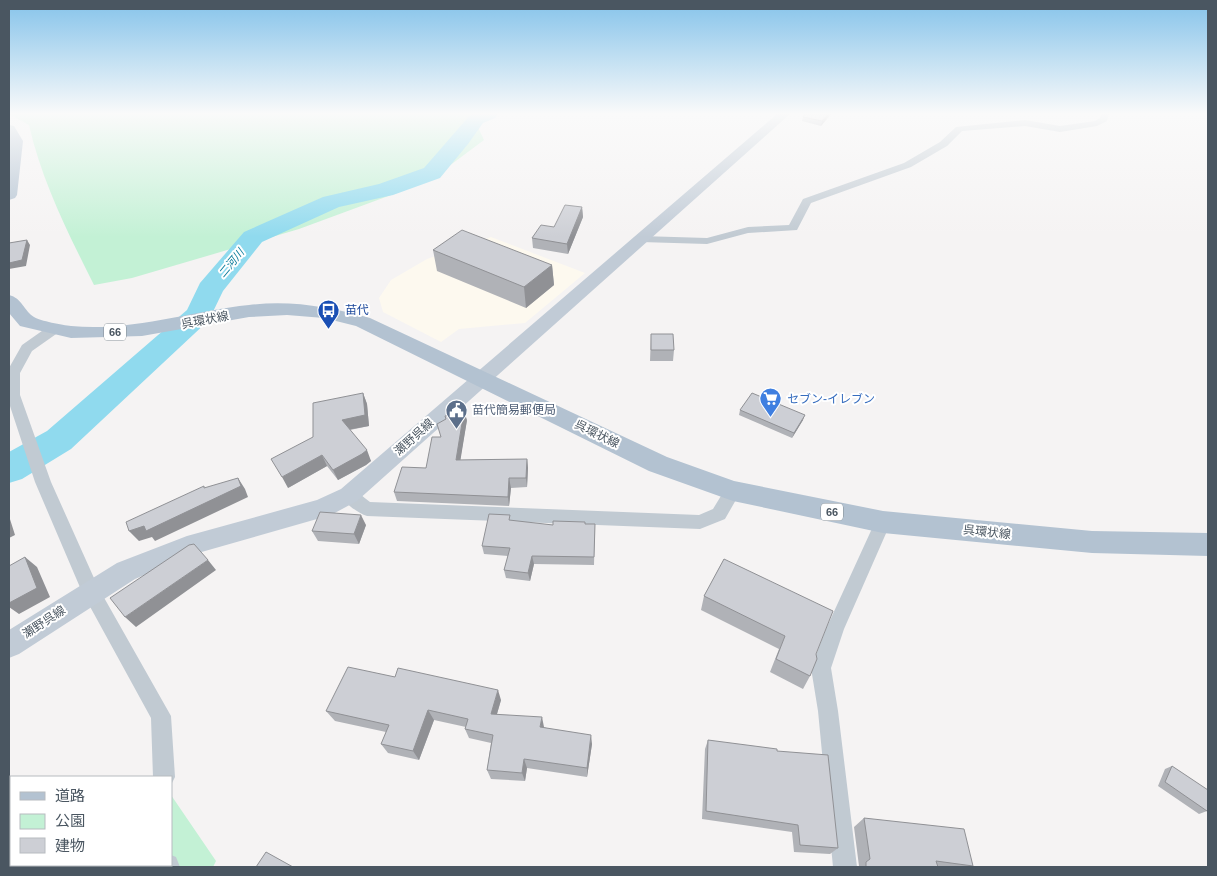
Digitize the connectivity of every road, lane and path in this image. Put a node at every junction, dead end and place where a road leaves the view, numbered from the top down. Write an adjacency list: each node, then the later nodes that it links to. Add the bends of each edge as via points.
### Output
1 (14, 155): 4 (main road)
2 (737, 155): 5 (main road, 瀬野呉線)
3 (928, 155): 5 (street, via 909,166 807,202 793,228 748,230 707,241)
4 (9, 195)
5 (641, 239): 8 (main road, 瀬野呉線)
6 (9, 301): 7 (main road, 呉環状線 / 66, via 27,322)
7 (54, 329): 8 (main road, 呉環状線 / 66, via 109,332 175,325 249,311 324,312 362,322); 13 (street, via 27,348 13,373 13,396 43,482)
8 (481, 378): 9 (main road, 呉環状線 / 66, via 658,464); 10 (main road, 瀬野呉線)
9 (733, 491): 10 (street, via 719,514 700,522 367,509); 11 (main road, 呉環状線 / 66)
10 (349, 495): 13 (main road, 瀬野呉線, via 322,508 187,546 126,571)
11 (883, 522): 12 (main road, 呉環状線 / 66, via 1092,542); 16 (street, via 821,668)
12 (1208, 545)
13 (91, 592): 14 (main road, 瀬野呉線); 15 (street, via 161,716)
14 (9, 645)
15 (164, 776)
16 (845, 867)

